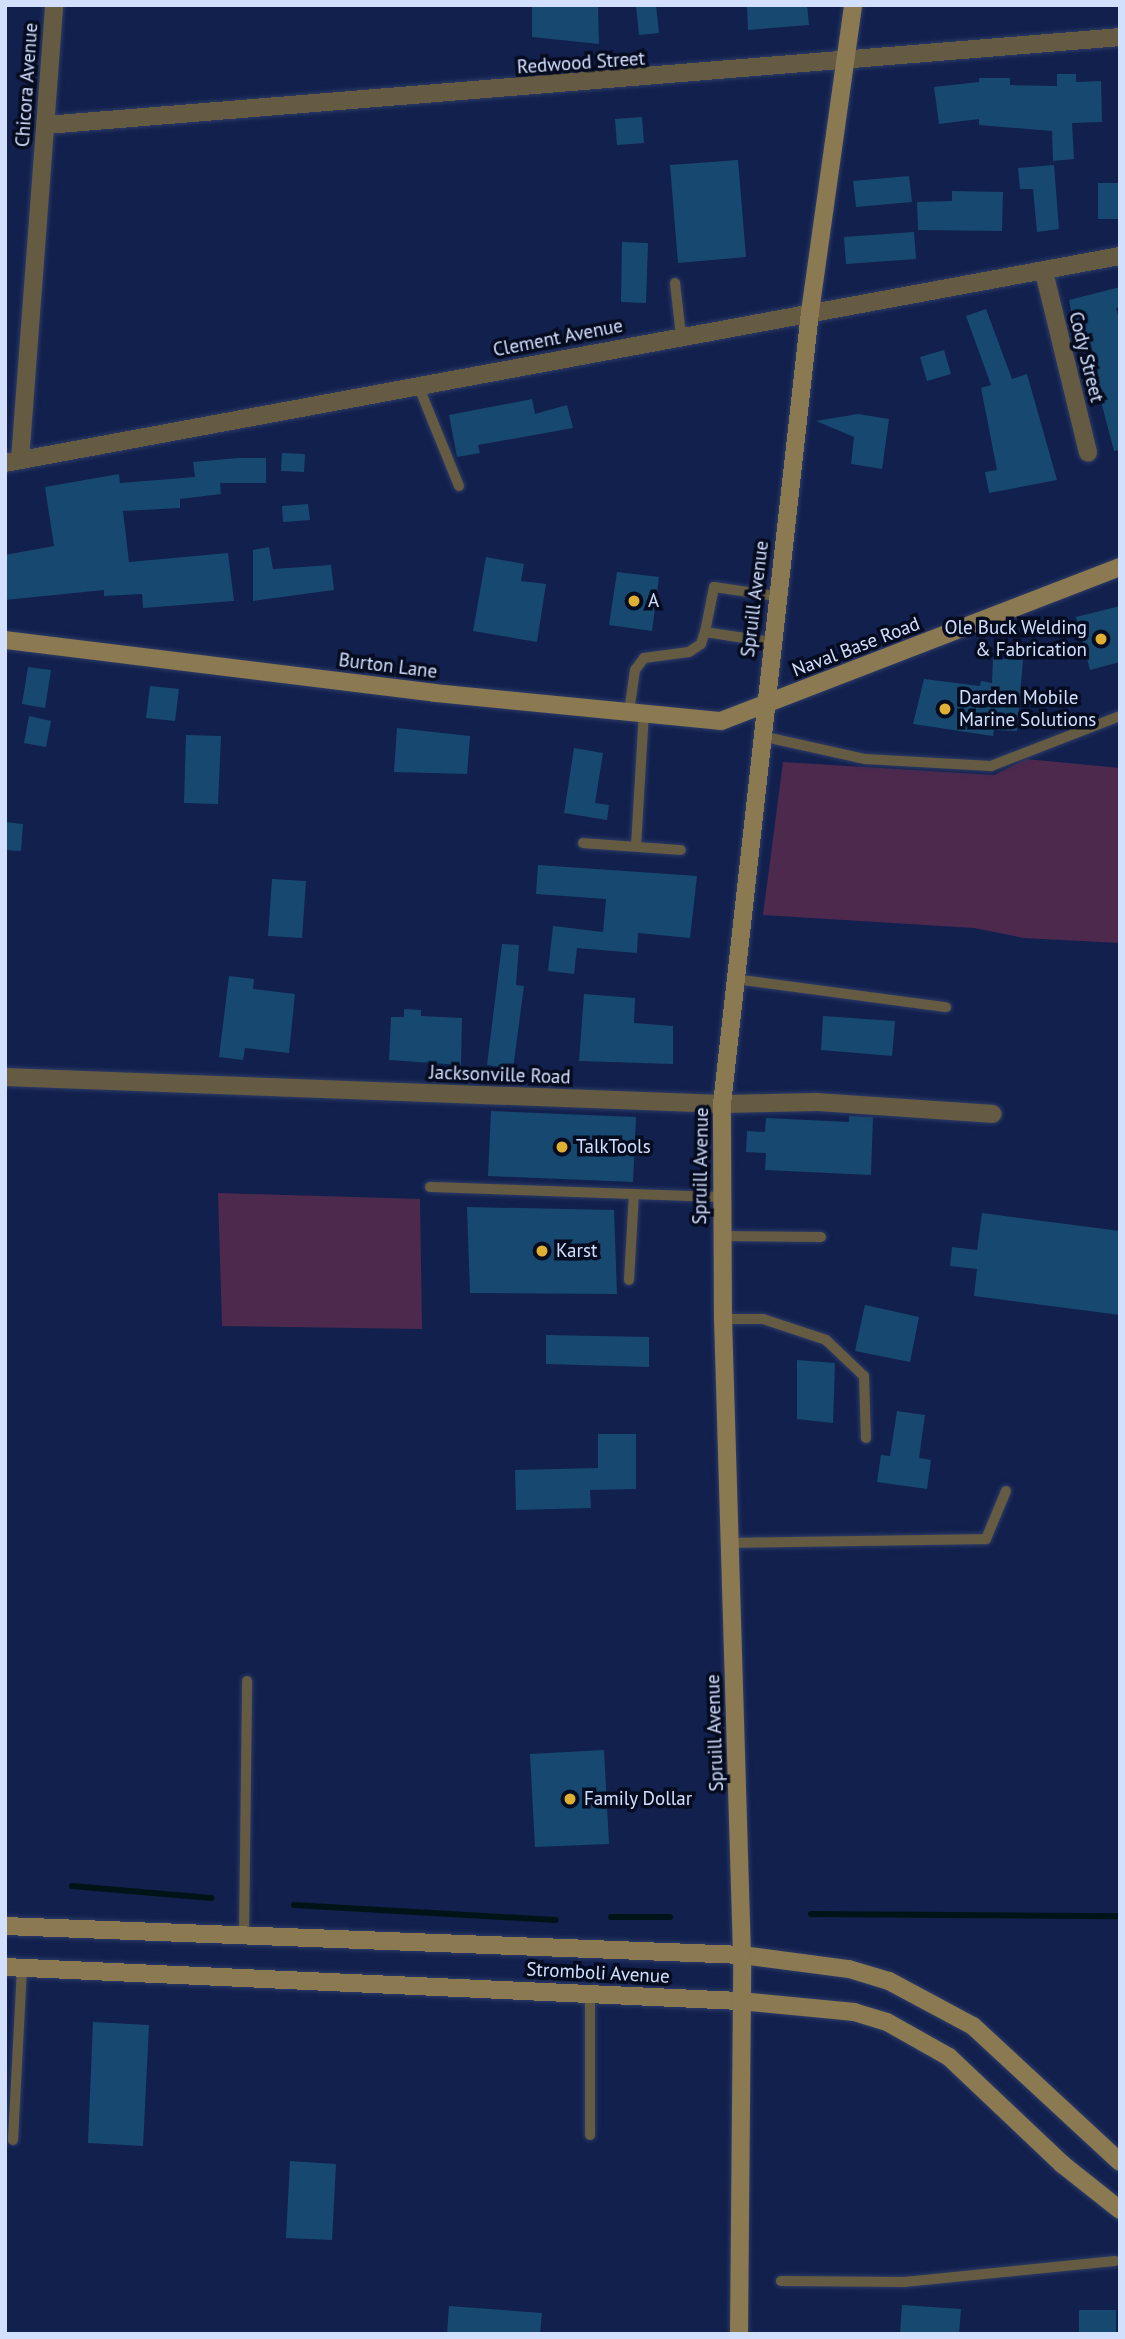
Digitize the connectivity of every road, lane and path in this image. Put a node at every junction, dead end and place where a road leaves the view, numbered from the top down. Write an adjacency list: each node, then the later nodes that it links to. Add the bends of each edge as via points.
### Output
1 (54, 5): 5 (street, Chicora Avenue)
2 (853, 5): 4 (street, Spruill Avenue)
3 (1120, 37): 4 (street, Redwood Street)
4 (847, 63): 5 (street, Redwood Street); 9 (street, Spruill Avenue)
5 (46, 125): 13 (street, Chicora Avenue)
6 (1120, 256): 7 (street, Clement Avenue)
7 (1044, 272): 9 (street, Clement Avenue); 12 (street, Cody Street)
8 (675, 283): 10 (lane)
9 (810, 312): 10 (street, Clement Avenue); 16 (street, Spruill Avenue)
10 (681, 336): 11 (street, Clement Avenue)
11 (418, 385): 13 (street, Clement Avenue); 14 (lane)
12 (1088, 453)
13 (13, 461)
14 (459, 486)
15 (1120, 567): 20 (street, Naval Base Road)
16 (776, 596): 17 (lane, via 714,587); 19 (street, Spruill Avenue)
17 (705, 632): 19 (lane); 21 (lane, via 701,644 689,652 644,658 635,670)
18 (5, 640): 21 (street, Burton Lane, via 435,694)
19 (771, 642): 20 (street, Spruill Avenue)
20 (763, 705): 21 (street, Burton Lane, via 721,721); 23 (street, Spruill Avenue)
21 (637, 713): 25 (lane)
22 (1120, 716): 23 (lane, via 991,766 865,760)
23 (760, 736): 27 (street, Spruill Avenue)
24 (583, 843): 25 (lane)
25 (636, 846): 26 (lane)
26 (681, 850)
27 (735, 979): 28 (lane); 30 (street, Spruill Avenue)
28 (946, 1007)
29 (5, 1077): 30 (street, Jacksonville Road)
30 (722, 1104): 31 (street, Jacksonville Road, via 817,1102); 34 (street, Spruill Avenue)
31 (993, 1114)
32 (429, 1187): 33 (lane)
33 (634, 1194): 34 (lane); 37 (lane)
34 (721, 1197): 35 (street, Spruill Avenue)
35 (721, 1236): 36 (lane); 38 (street, Spruill Avenue)
36 (821, 1237)
37 (629, 1280)
38 (723, 1319): 39 (lane, via 763,1319 826,1340 864,1376); 41 (street, Spruill Avenue)
39 (866, 1438)
40 (1006, 1491): 41 (lane, via 986,1539)
41 (730, 1543): 45 (street, Spruill Avenue)
42 (247, 1681): 44 (lane)
43 (5, 1926): 44 (street, Stromboli Avenue)
44 (244, 1937): 45 (street, Stromboli Avenue)
45 (742, 1955): 48 (street, Spruill Avenue); 51 (street, Stromboli Avenue, via 849,1969 933,2001 1005,2051)
46 (13, 1967): 47 (street, Stromboli Avenue); 50 (lane)
47 (590, 1994): 48 (street, Stromboli Avenue); 49 (lane)
48 (740, 2001): 52 (street, Stromboli Avenue, via 854,2012 918,2038 958,2065 1062,2164); 55 (street, Spruill Avenue)
49 (590, 2135)
50 (13, 2140)
51 (1120, 2162)
52 (1120, 2210)
53 (1115, 2261): 54 (lane, via 904,2282)
54 (781, 2281)
55 (739, 2334)

